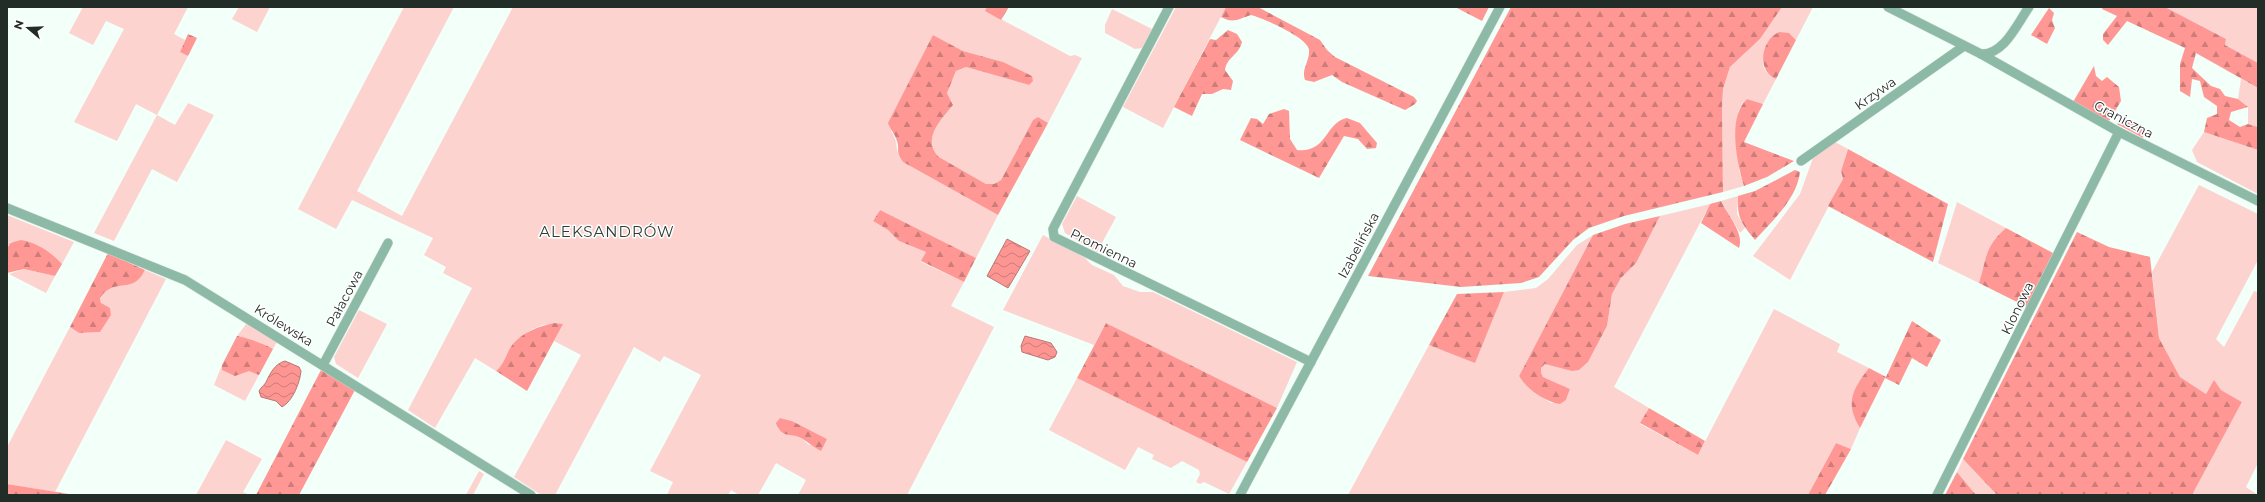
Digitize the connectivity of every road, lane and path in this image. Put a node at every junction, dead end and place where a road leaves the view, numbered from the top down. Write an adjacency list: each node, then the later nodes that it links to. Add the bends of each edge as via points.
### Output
1 (1169, 7): 12 (street, Promienna, via 1056,223 1054,237)
2 (1500, 7): 12 (street, Izabelińska)
3 (1888, 7): 5 (street, Graniczna)
4 (2028, 7): 6 (street, via 1999,49)
5 (1964, 46): 6 (street, Graniczna); 8 (street, Krzywa)
6 (1981, 54): 7 (street, Graniczna)
7 (2119, 132): 9 (street, Graniczna); 16 (street, Klonowa)
8 (1801, 161)
9 (2258, 201)
10 (7, 208): 13 (street, Królewska, via 185,280)
11 (388, 244): 13 (street, Pałacowa)
12 (1311, 362): 15 (street, Izabelińska)
13 (323, 365): 14 (street, Królewska)
14 (531, 495)
15 (1240, 495)
16 (1937, 495)

